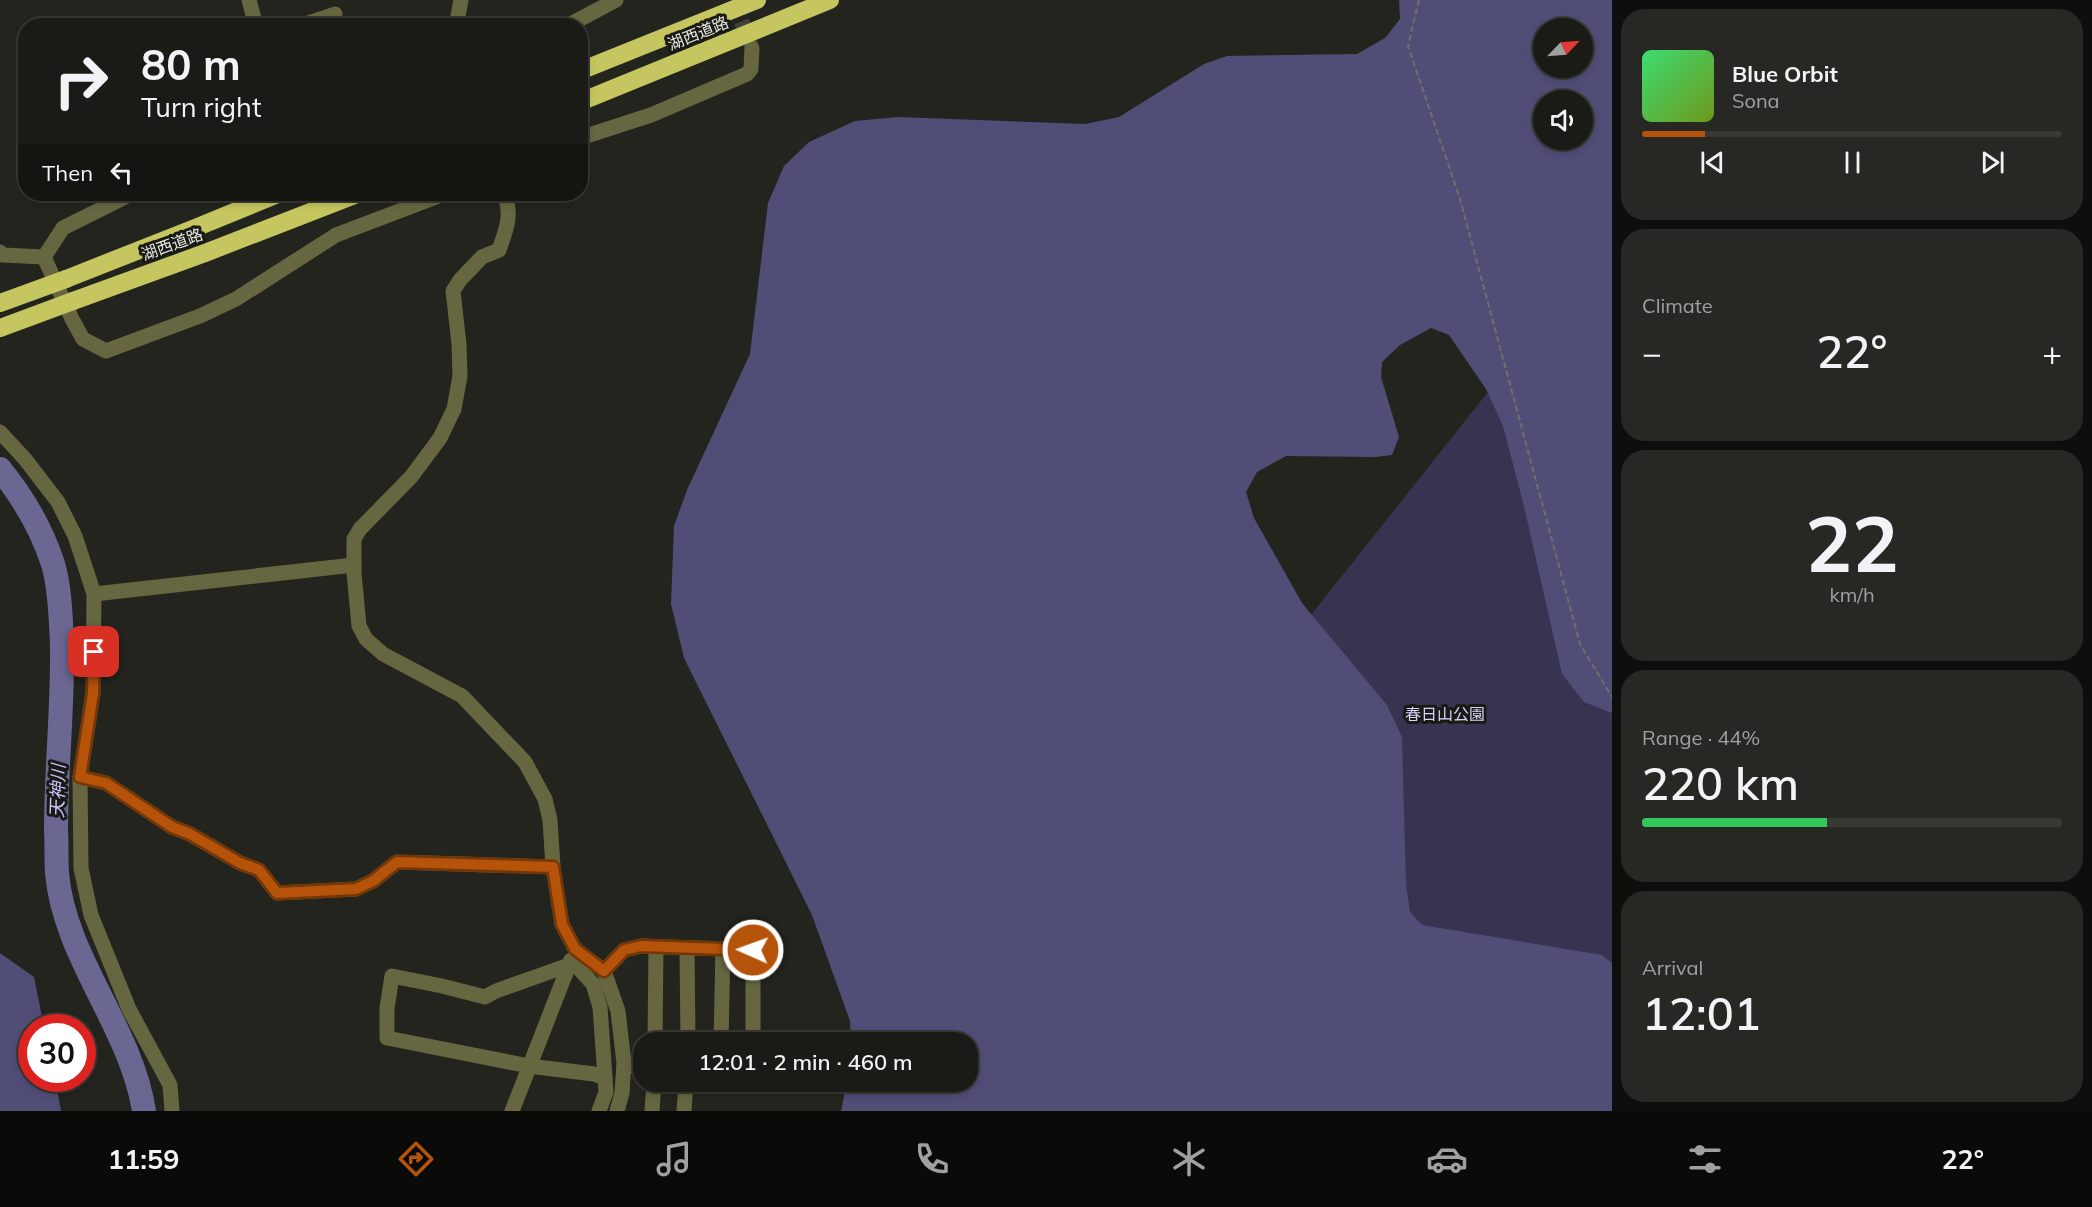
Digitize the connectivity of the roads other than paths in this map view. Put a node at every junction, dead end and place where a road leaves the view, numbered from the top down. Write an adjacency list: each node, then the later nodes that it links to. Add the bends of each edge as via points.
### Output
1 (249, 0): 7 (street)
2 (461, 0): 9 (street)
3 (616, 0): 10 (street)
4 (757, 0): 12 (highway, 湖西道路)
5 (830, 0): 13 (highway, 湖西道路)
6 (335, 14): 8 (street)
7 (254, 18)
8 (323, 18)
9 (458, 18)
10 (582, 18)
11 (752, 48): 14 (street, via 747,74 651,115)
12 (588, 67)
13 (588, 99)
14 (588, 135)
15 (117, 201): 21 (street, via 63,228)
16 (261, 201): 22 (highway, 湖西道路, bridge)
17 (339, 201): 23 (highway, 湖西道路, bridge)
18 (426, 201): 21 (street, via 336,235 236,299 200,316 106,351 83,339)
19 (507, 201): 25 (street, via 509,218 500,250 482,257 453,291 460,376 454,409 440,438 411,477 360,529 354,539)
20 (0, 252): 21 (street)
21 (44, 257)
22 (0, 303)
23 (0, 328)
24 (0, 432): 26 (street, via 58,502 75,536)
25 (354, 565): 26 (street); 28 (street, via 359,626 366,639 383,654 462,696 525,762 545,799)
26 (94, 594): 27 (street, via 93,693)
27 (80, 777): 28 (street, via 106,783 172,827 259,870 277,893 356,889 397,862); 44 (street, via 81,868 91,915 129,1009 170,1085)
28 (553, 867): 32 (street)
29 (656, 947): 30 (street); 33 (street, via 624,950); 34 (street)
30 (687, 948): 31 (street); 35 (street)
31 (723, 949): 36 (street); 37 (street, via 753,950)
32 (572, 958): 33 (street); 38 (street); 38 (street, via 485,998 392,976 387,1038); 41 (street, via 593,984 600,1007)
33 (604, 971): 39 (street, via 618,1011)
34 (655, 1032)
35 (688, 1032)
36 (722, 1032)
37 (753, 1032)
38 (529, 1066): 41 (street); 45 (street)
39 (624, 1066): 40 (street); 47 (street)
40 (633, 1066)
41 (605, 1078): 46 (street, via 606,1092)
42 (653, 1092): 48 (street)
43 (685, 1092): 49 (street)
44 (172, 1111)
45 (512, 1111)
46 (599, 1111)
47 (617, 1111)
48 (651, 1111)
49 (684, 1111)

